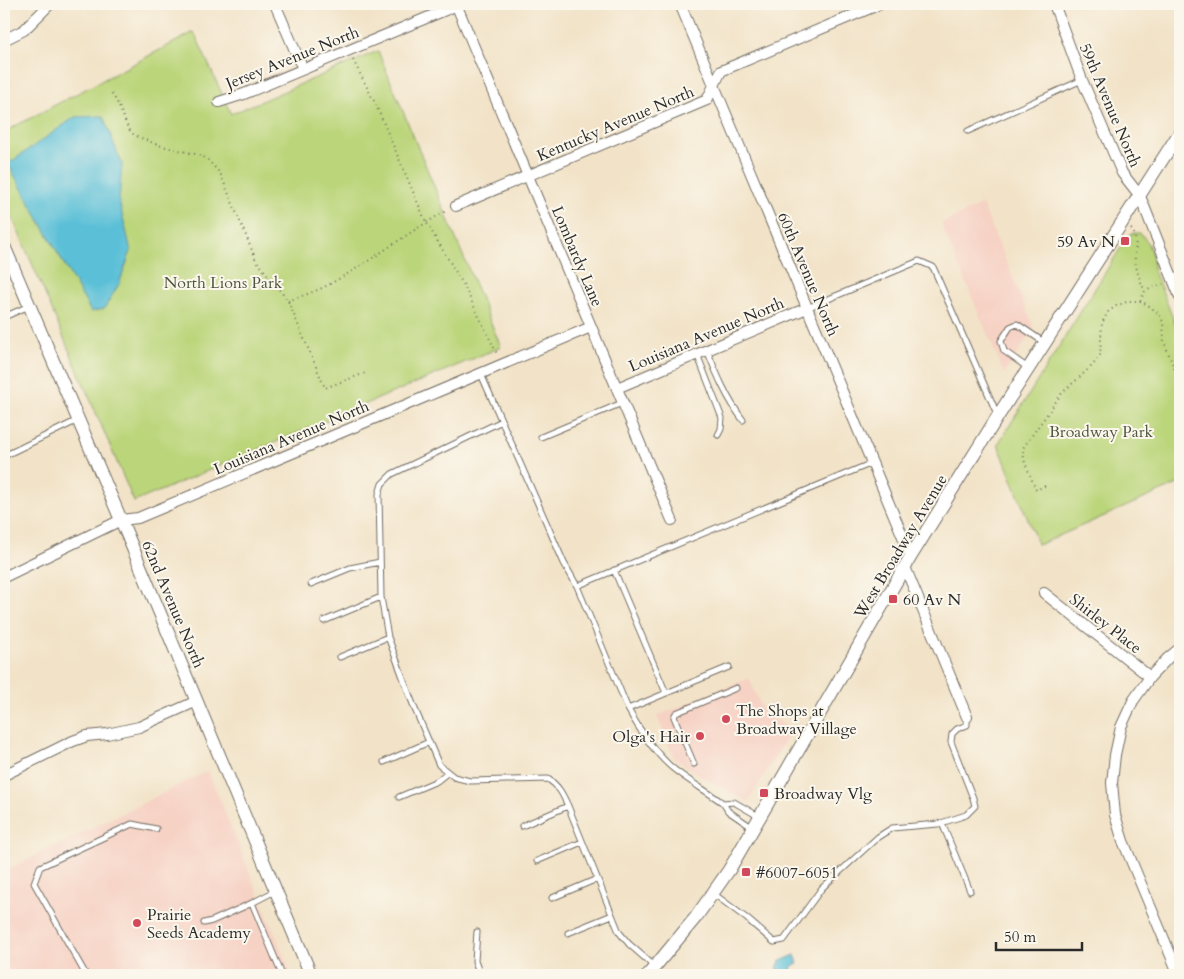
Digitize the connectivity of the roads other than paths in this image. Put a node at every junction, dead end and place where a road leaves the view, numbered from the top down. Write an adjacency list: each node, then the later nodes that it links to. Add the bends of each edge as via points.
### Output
1 (50, 4): 7 (street, via 24,30)
2 (275, 4): 8 (street)
3 (457, 4): 8 (street, Jersey Avenue North); 14 (street, Lombardy Lane)
4 (680, 4): 10 (street, 60th Avenue North)
5 (880, 4): 10 (street, Kentucky Avenue North, via 721,71)
6 (1054, 4): 9 (street, 59th Avenue North)
7 (4, 40)
8 (303, 69): 11 (street, Jersey Avenue North)
9 (1082, 80): 12 (lane); 15 (street, 59th Avenue North, via 1122,174)
10 (714, 86): 14 (street, Kentucky Avenue North, via 707,100); 22 (street, 60th Avenue North)
11 (219, 102)
12 (968, 131)
13 (1180, 132): 15 (street, West Broadway Avenue)
14 (528, 176): 16 (street, Kentucky Avenue North); 24 (street, Lombardy Lane)
15 (1140, 196): 19 (street, 59th Avenue North); 25 (street, West Broadway Avenue)
16 (456, 206)
17 (4, 246): 21 (street, 62nd Avenue North)
18 (1180, 267): 19 (street)
19 (1172, 275): 20 (street, 59th Avenue North)
20 (1180, 297)
21 (30, 306): 23 (lane); 32 (street, 62nd Avenue North)
22 (807, 308): 26 (street, Louisiana Avenue North); 31 (lane, via 919,261 933,266); 38 (street, 60th Avenue North)
23 (4, 317)
24 (591, 327): 28 (street, Louisiana Avenue North); 29 (street, Lombardy Lane)
25 (1045, 343): 27 (street, West Broadway Avenue); 27 (lane, via 1018,324 1005,334 1001,341 1004,351)
26 (702, 352): 29 (street, Louisiana Avenue North); 34 (lane, via 732,406); 35 (lane, via 722,418)
27 (1029, 368): 31 (street, West Broadway Avenue)
28 (481, 374): 33 (lane); 39 (street, Louisiana Avenue North, via 138,518)
29 (617, 388): 30 (street, Lombardy Lane)
30 (623, 403): 36 (lane); 40 (street, Lombardy Lane)
31 (998, 416): 41 (street, West Broadway Avenue)
32 (78, 420): 37 (lane); 39 (street, 62nd Avenue North)
33 (502, 420): 42 (lane, via 392,474 382,484 378,494); 46 (lane)
34 (744, 420)
35 (718, 435)
36 (541, 437)
37 (4, 456)
38 (872, 462): 41 (street, 60th Avenue North); 43 (lane)
39 (121, 520): 44 (street, Louisiana Avenue North); 57 (street, 62nd Avenue North)
40 (672, 520)
41 (908, 561): 59 (street, 60th Avenue North); 68 (street, West Broadway Avenue)
42 (380, 562): 45 (lane, via 350,568); 48 (lane)
43 (614, 570): 46 (lane); 56 (lane)
44 (4, 577)
45 (311, 584)
46 (577, 586): 58 (lane)
47 (1044, 593): 54 (street, Shirley Place)
48 (381, 597): 49 (lane); 50 (lane)
49 (324, 621)
50 (388, 637): 52 (lane); 60 (lane)
51 (1180, 648): 54 (street)
52 (340, 657)
53 (729, 667): 56 (lane)
54 (1150, 677): 89 (street, via 1121,726 1112,783 1114,807 1124,841)
55 (736, 688): 62 (lane, via 676,713 674,717)
56 (666, 693): 58 (lane)
57 (197, 701): 64 (street, via 139,727 73,741); 75 (street, 62nd Avenue North)
58 (628, 709): 66 (lane, via 654,748 671,766)
59 (967, 718): 69 (lane, via 967,725 952,734 951,742 975,806 966,815)
60 (430, 742): 61 (lane); 63 (lane, via 439,765)
61 (384, 762)
62 (694, 764)
63 (447, 773): 65 (lane, via 437,781); 67 (lane, via 470,781 548,779 560,790)
64 (4, 775)
65 (399, 797)
66 (723, 803): 68 (lane, via 728,812); 68 (lane, via 734,802)
67 (568, 806): 70 (lane); 72 (lane)
68 (757, 823): 77 (street, West Broadway Avenue)
69 (942, 823): 76 (lane); 77 (lane, via 892,828 878,837 822,888 784,940 774,942)
70 (522, 826)
71 (156, 829): 85 (lane, via 132,824 40,867 34,882)
72 (582, 842): 73 (lane); 74 (lane)
73 (537, 861)
74 (598, 879): 78 (lane); 80 (lane)
75 (276, 890): 79 (lane); 87 (street, 62nd Avenue North)
76 (970, 891)
77 (713, 894): 84 (street, West Broadway Avenue)
78 (552, 898)
79 (252, 903): 81 (lane); 86 (lane)
80 (612, 915): 83 (lane); 84 (lane, via 619,932)
81 (204, 923)
82 (476, 932): 88 (lane, via 475,961)
83 (568, 933)
84 (652, 971)
85 (86, 975)
86 (282, 975)
87 (311, 975)
88 (480, 975)
89 (1179, 975)

